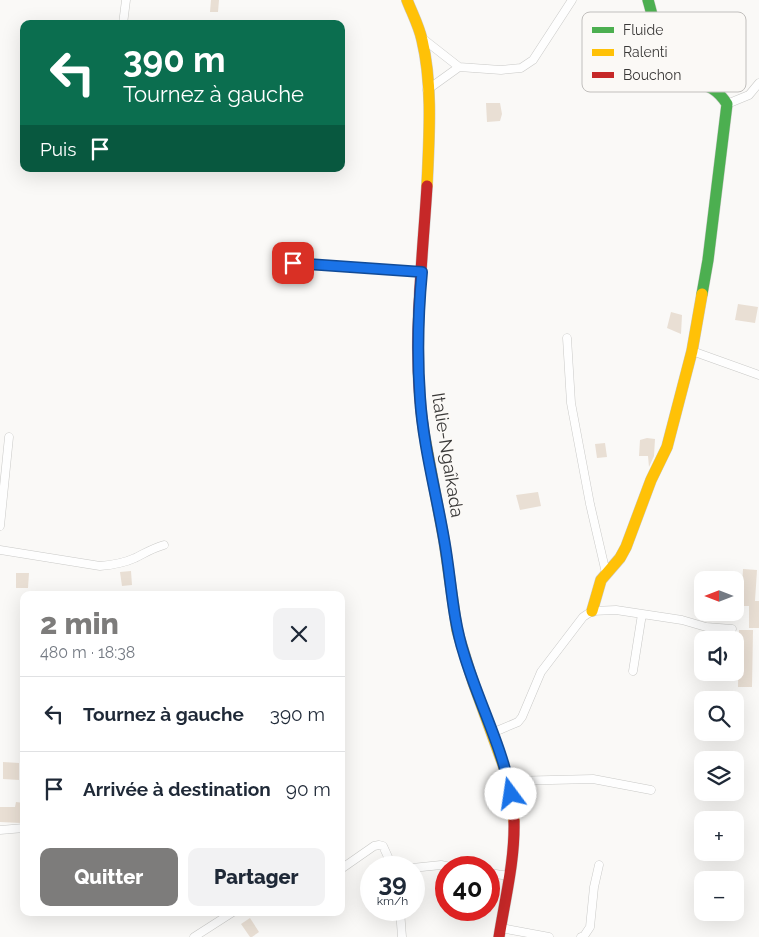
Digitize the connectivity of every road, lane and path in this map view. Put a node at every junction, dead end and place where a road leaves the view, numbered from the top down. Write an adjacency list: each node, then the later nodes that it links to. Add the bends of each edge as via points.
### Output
1 (126, 0): 6 (street)
2 (407, 0): 7 (street, Italie-Ngaîkada)
3 (572, 0): 8 (street, via 533,60 521,68)
4 (648, 0): 5 (street)
5 (653, 12)
6 (124, 20)
7 (422, 38): 8 (street); 10 (street, Italie-Ngaîkada)
8 (459, 67): 10 (street)
9 (759, 83): 12 (street, via 749,95)
10 (427, 90): 14 (street, Italie-Ngaîkada, via 430,130)
11 (718, 92): 12 (street)
12 (727, 104): 16 (street, via 708,260)
13 (293, 263): 14 (street)
14 (422, 272): 27 (street, Italie-Ngaîkada, via 418,337 424,431 457,630)
15 (567, 338): 22 (street, via 571,403)
16 (692, 351): 17 (street); 22 (street, via 667,447 626,546)
17 (759, 375)
18 (10, 437): 19 (street)
19 (0, 526)
20 (164, 544): 21 (street, via 134,559 100,566)
21 (0, 550)
22 (606, 573): 23 (street)
23 (592, 611): 24 (street); 27 (street, via 582,617 541,672 518,722)
24 (642, 614): 25 (street); 26 (street)
25 (732, 629)
26 (633, 671)
27 (492, 733): 28 (street, Italie-Ngaîkada)
28 (508, 781): 29 (street, via 593,779); 36 (street, Italie-Ngaîkada, via 514,832)
29 (651, 790)
30 (20, 828): 31 (street)
31 (0, 830)
32 (388, 856): 34 (street, via 384,846 374,846)
33 (599, 865): 43 (street, via 590,927)
34 (345, 866)
35 (500, 875): 36 (street)
36 (509, 876): 39 (street, Italie-Ngaîkada)
37 (227, 916): 40 (street)
38 (401, 921): 41 (street)
39 (500, 933): 42 (street)
40 (194, 937)
41 (402, 937)
42 (549, 937)
43 (581, 937)

